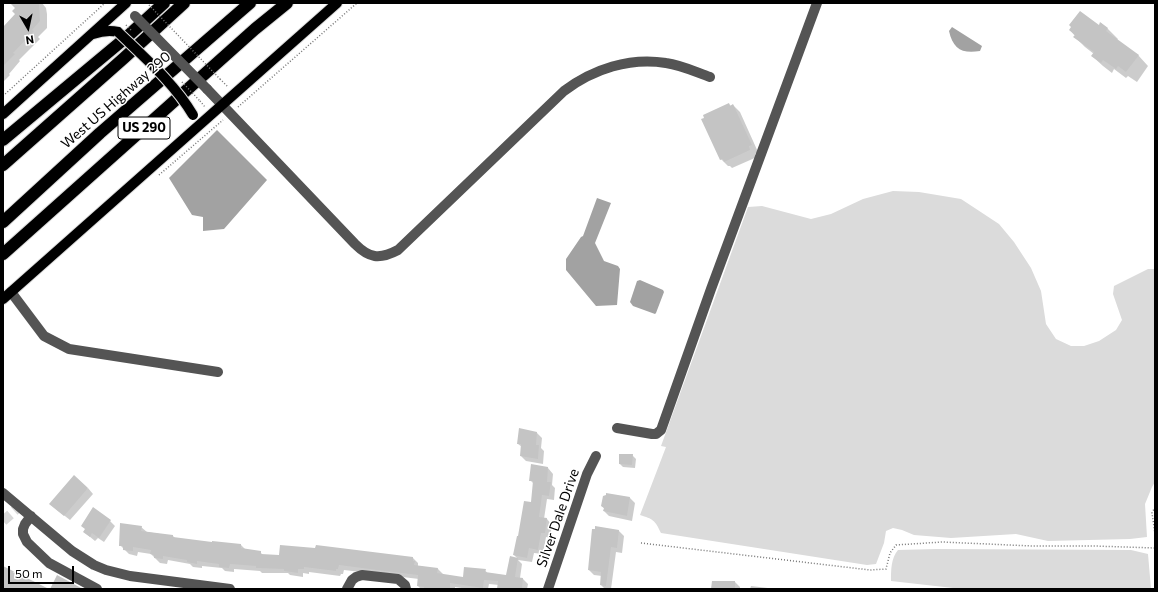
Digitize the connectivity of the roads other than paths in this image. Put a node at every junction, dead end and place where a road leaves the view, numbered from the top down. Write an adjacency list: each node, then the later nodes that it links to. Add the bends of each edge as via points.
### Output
1 (164, 3): 8 (highway)
2 (184, 3): 13 (highway, West US Highway 290)
3 (250, 3): 17 (highway, West US Highway 290 / US 290, via 100,133)
4 (287, 3): 18 (highway, US 290)
5 (337, 3): 11 (main road)
6 (817, 3): 22 (street, via 661,430 652,434)
7 (123, 4): 9 (main road); 11 (street, bridge)
8 (124, 33): 9 (main road, via 111,30); 13 (highway); 14 (main road, bridge, via 187,104 193,115); 15 (highway)
9 (91, 35): 12 (main road)
10 (710, 77): 11 (street, via 675,65 636,62 607,68 583,78 551,104 398,250 379,257 369,255 354,244)
11 (223, 105): 14 (main road)
12 (3, 114)
13 (44, 129): 16 (highway, West US Highway 290)
14 (189, 135): 19 (main road)
15 (3, 140)
16 (3, 165)
17 (3, 222)
18 (3, 254)
19 (11, 292): 20 (main road); 21 (street, via 44,336 69,348)
20 (3, 299)
21 (218, 372)
22 (617, 428)
23 (596, 456): 30 (street, Silver Dale Drive, via 587,474)
24 (4, 494): 25 (street)
25 (31, 516): 26 (street, via 23,529 26,542 49,563); 27 (street, via 72,551 106,570 143,578)
26 (97, 589)
27 (230, 589)
28 (347, 589): 29 (street, via 352,580 362,575 398,580)
29 (406, 589)
30 (548, 589)

